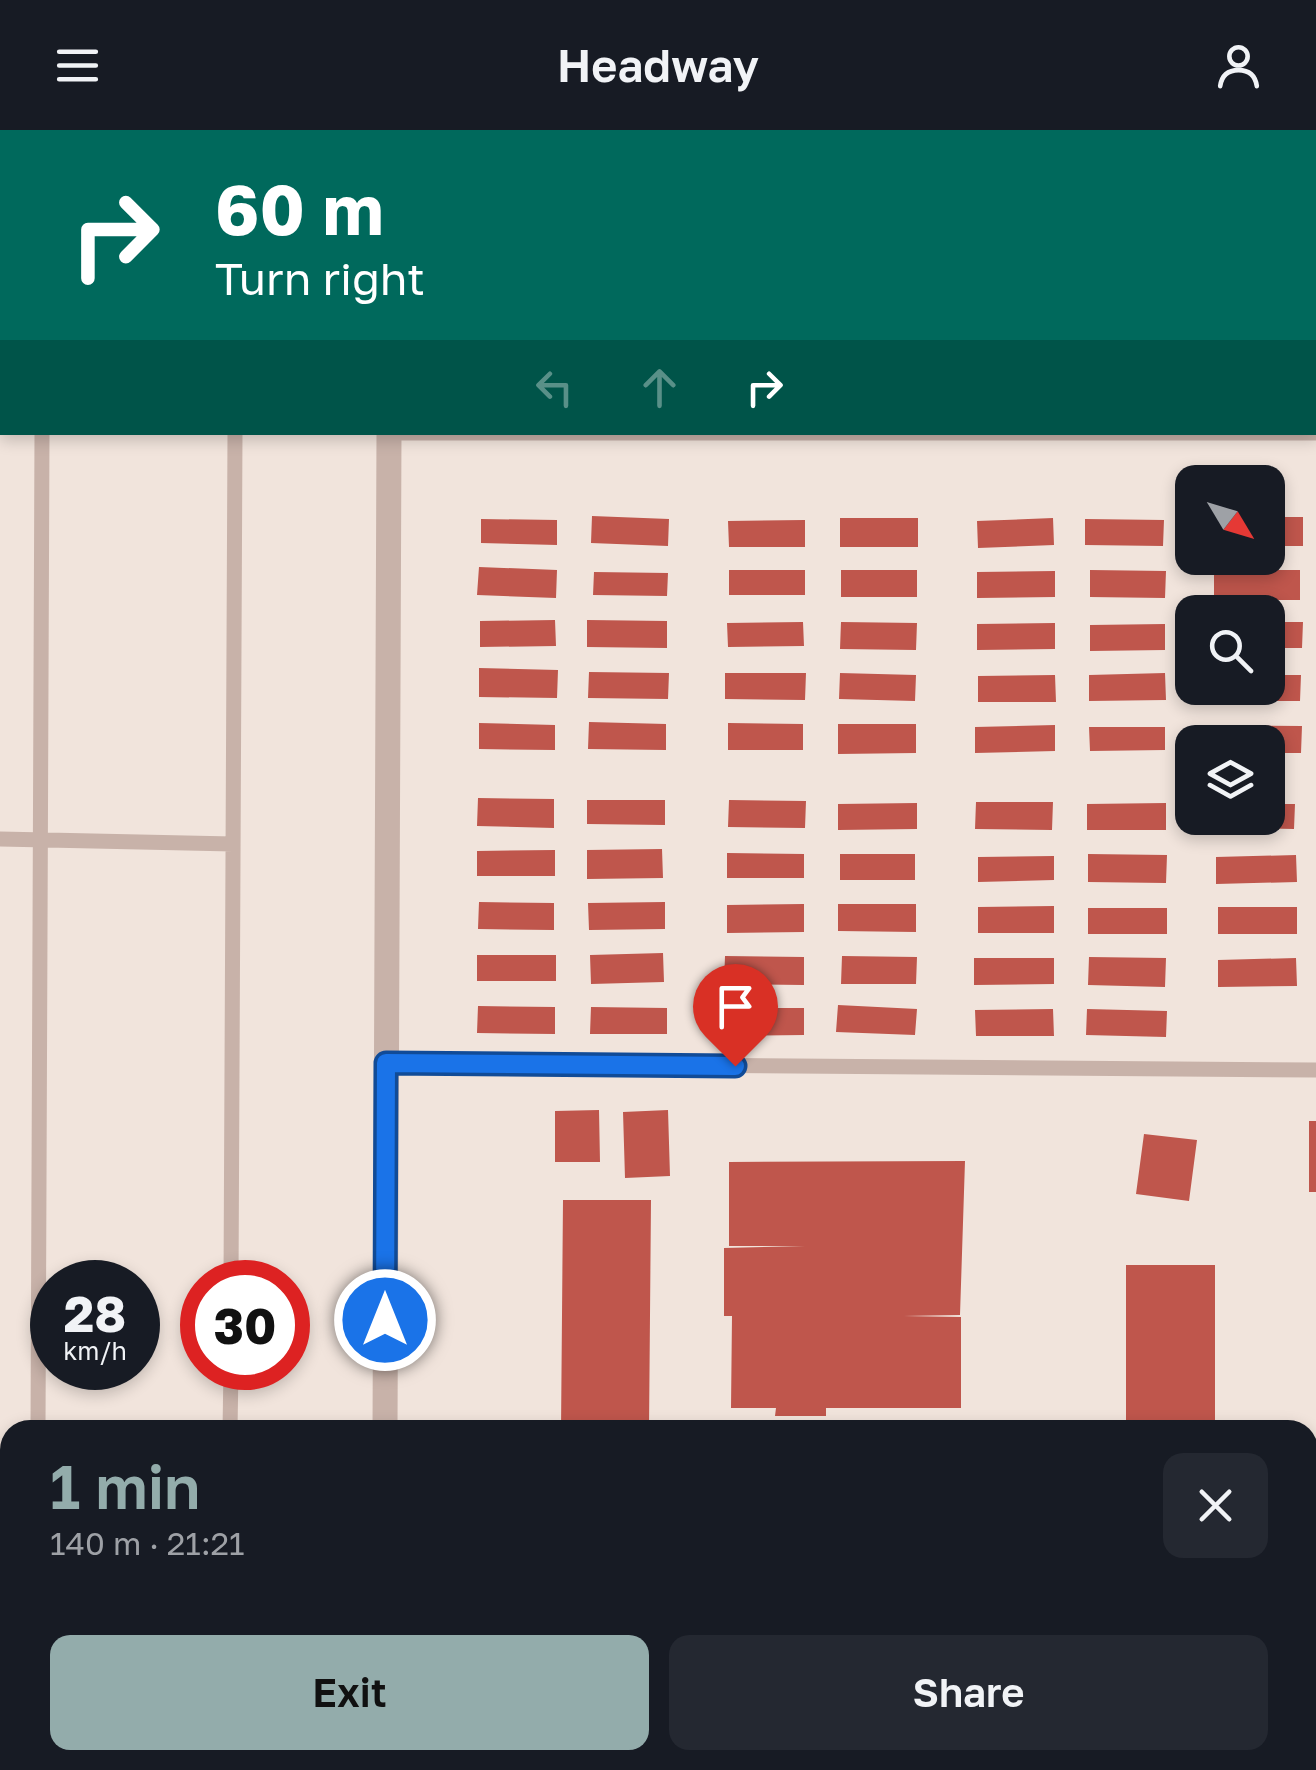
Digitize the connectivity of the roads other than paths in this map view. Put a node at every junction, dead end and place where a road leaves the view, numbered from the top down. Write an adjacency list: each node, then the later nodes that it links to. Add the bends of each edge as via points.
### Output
1 (42, 435): 5 (lane)
2 (236, 435): 6 (lane)
3 (389, 435): 7 (street)
4 (0, 839): 5 (lane)
5 (40, 840): 6 (lane); 11 (lane)
6 (233, 844): 9 (lane)
7 (386, 1063): 8 (lane); 13 (street)
8 (1316, 1070)
9 (231, 1260)
10 (231, 1390): 12 (lane)
11 (38, 1420)
12 (230, 1420)
13 (385, 1420)

